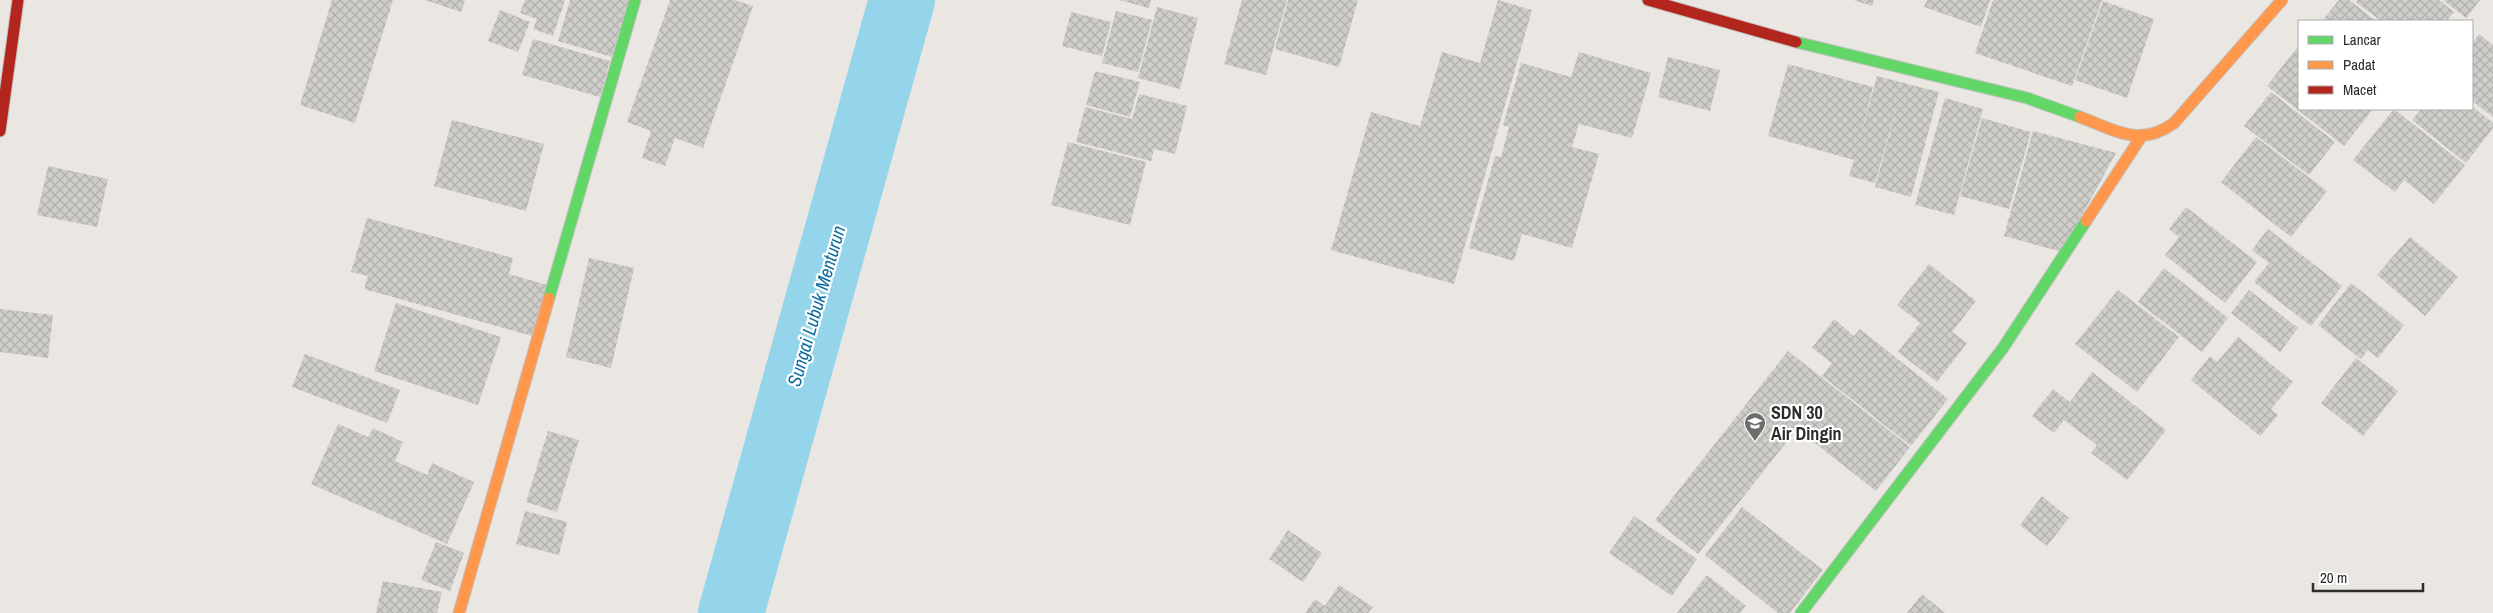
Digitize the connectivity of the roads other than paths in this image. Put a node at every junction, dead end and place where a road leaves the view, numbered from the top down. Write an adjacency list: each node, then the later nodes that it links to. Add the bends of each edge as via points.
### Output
1 (18, 0): 5 (street)
2 (635, 0): 7 (street)
3 (1648, 0): 6 (street, via 1832,52 2027,98 2127,135)
4 (2282, 0): 6 (street, via 2174,123 2157,136)
5 (0, 131)
6 (2141, 137): 8 (street, via 2003,348)
7 (458, 613)
8 (1801, 613)

